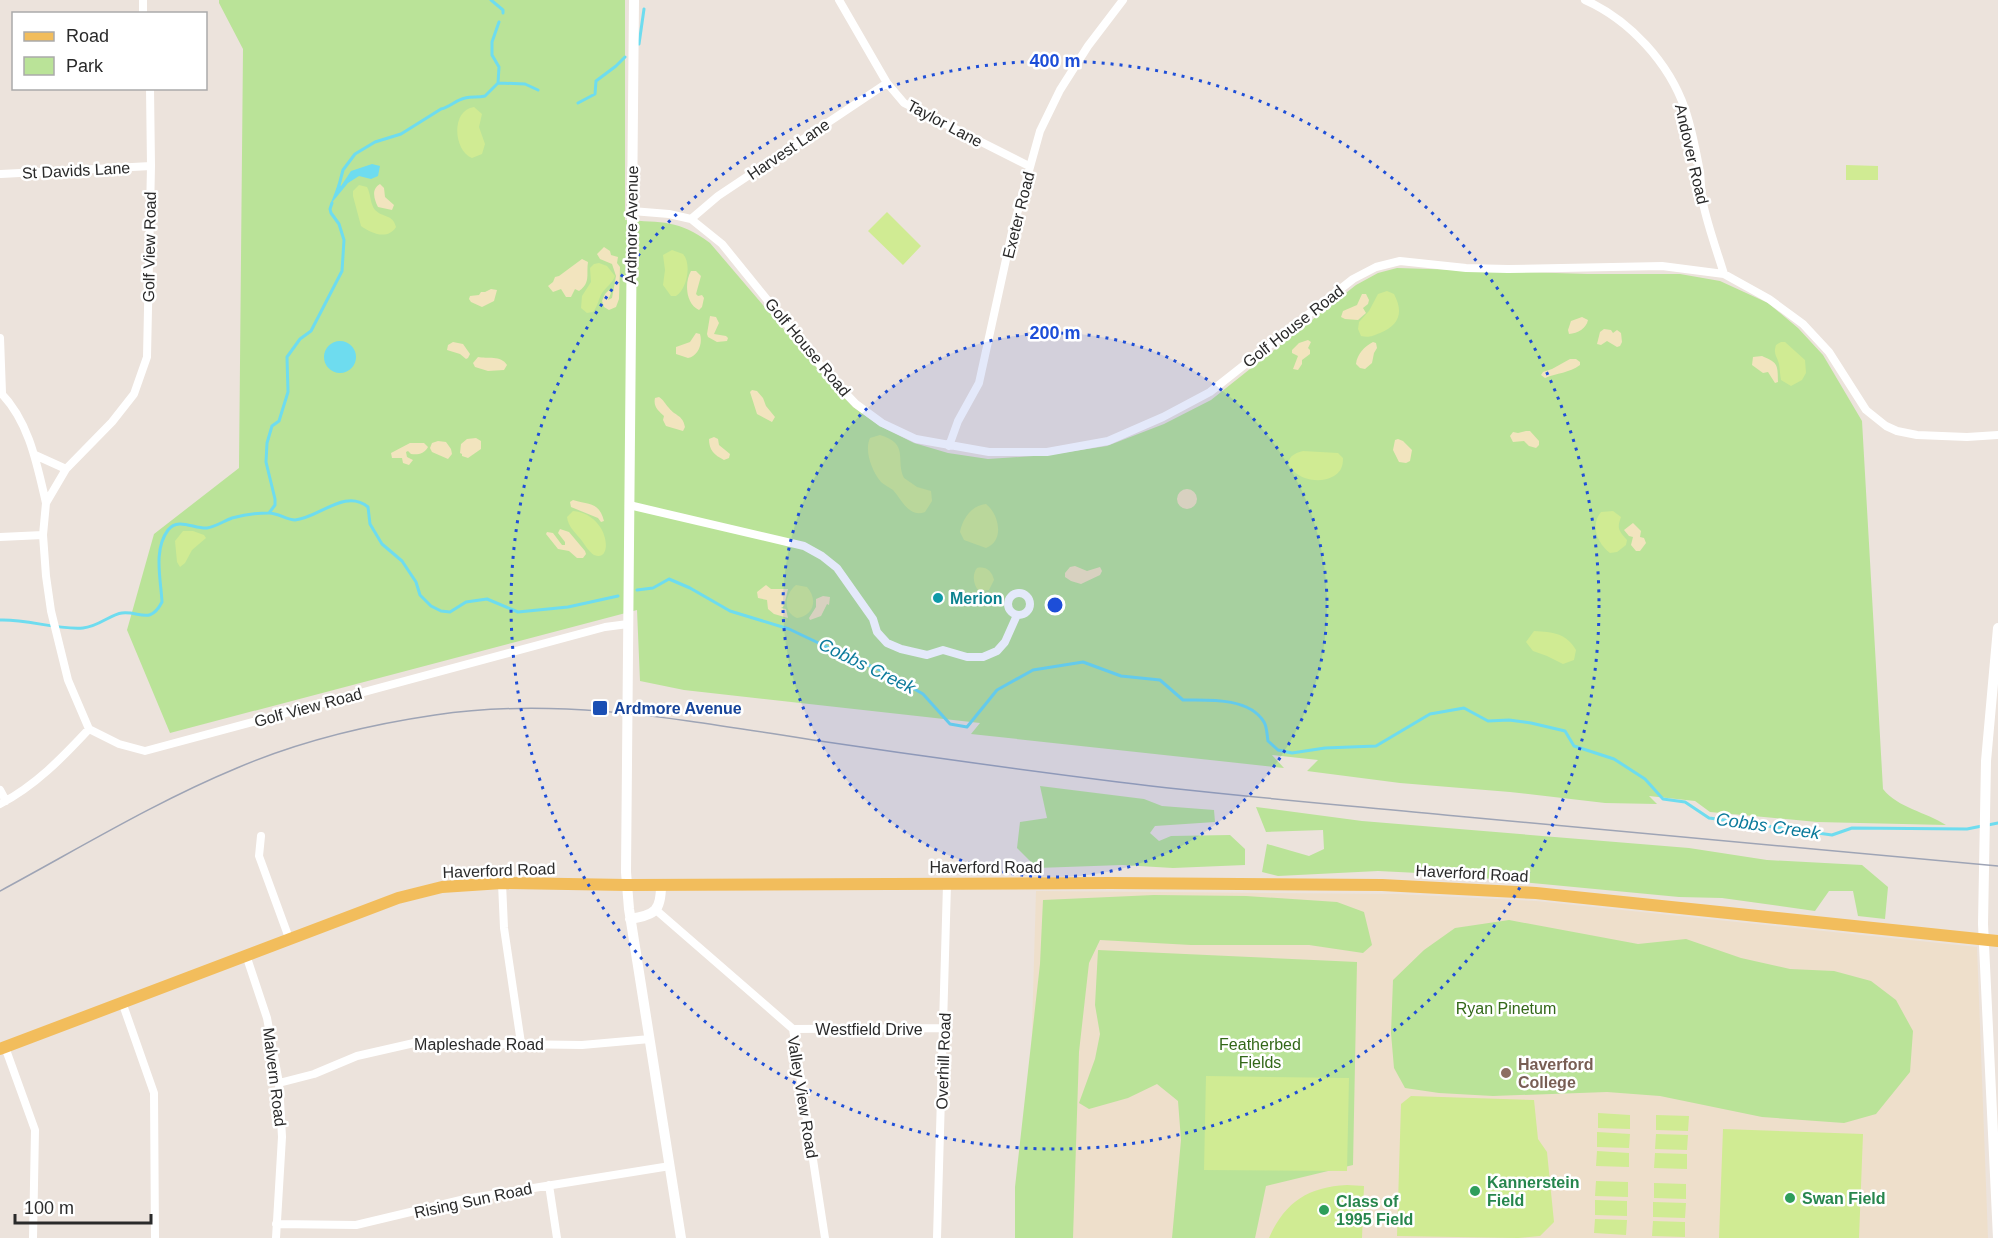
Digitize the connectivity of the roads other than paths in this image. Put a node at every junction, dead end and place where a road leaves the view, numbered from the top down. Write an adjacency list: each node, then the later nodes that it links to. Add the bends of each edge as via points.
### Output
1 (634, 0): 10 (street, Ardmore Avenue)
2 (840, 0): 5 (street, Taylor Lane)
3 (1123, 0): 8 (street, Exeter Road, via 1060,90 1040,131)
4 (1586, 0): 12 (street, Andover Road, via 1634,32 1676,89 1688,121 1704,206)
5 (887, 83): 8 (street, Taylor Lane, via 904,103); 11 (street, Harvest Lane, via 718,196)
6 (150, 90): 7 (street, Golf View Road)
7 (151, 166): 9 (street, St Davids Lane); 19 (street, Golf View Road, via 147,357 134,394)
8 (1029, 166): 17 (street, Exeter Road, via 979,383)
9 (0, 174)
10 (632, 211): 11 (street, Golf House Road); 21 (street, Ardmore Avenue)
11 (691, 219): 17 (street, Golf House Road, via 722,244 856,404 882,423 916,439)
12 (1724, 274): 16 (street, Golf House Road, via 1803,324 1829,352 1866,410 1886,426 1917,435); 17 (street, Golf House Road, via 1662,266 1508,269 1400,261 1353,279 1210,392 1108,441 1047,452 988,452)
13 (0, 338): 14 (street)
14 (1, 366): 15 (street)
15 (1, 393): 18 (street, via 22,424)
16 (1998, 435)
17 (949, 446)
18 (35, 455): 19 (street); 20 (street)
19 (66, 469): 20 (street, Golf View Road)
20 (46, 503): 22 (street, Golf View Road)
21 (629, 505): 24 (street, via 804,546 837,568 873,619 877,632 887,643 901,649 927,655 943,650 983,657 1005,642); 25 (street, Ardmore Avenue)
22 (43, 535): 23 (street); 27 (street, Golf View Road, via 56,634 68,680)
23 (0, 537)
24 (1017, 615)
25 (628, 624): 27 (street, Golf View Road, via 145,751 118,744); 33 (street, Ardmore Avenue)
26 (1998, 628): 38 (street, via 1986,762)
27 (89, 729): 29 (street, via 35,782)
28 (0, 790): 29 (street)
29 (3, 803)
30 (261, 836): 37 (street, via 258,856)
31 (502, 883): 33 (main road, Haverford Road); 37 (main road, Haverford Road, via 442,887 398,898); 45 (street, via 504,928)
32 (946, 884): 34 (main road, Haverford Road); 38 (main road, Haverford Road, via 1382,885 1536,893); 42 (street, Overhill Road)
33 (627, 885): 34 (main road, Haverford Road); 36 (street, Ardmore Avenue)
34 (661, 885): 35 (street)
35 (656, 910): 36 (street, via 645,917); 43 (street, Valley View Road)
36 (630, 919): 44 (street, Ardmore Avenue)
37 (290, 938): 40 (main road, Haverford Road)
38 (1983, 939): 39 (main road, Haverford Road); 58 (street)
39 (1998, 941)
40 (246, 955): 41 (main road, Haverford Road); 47 (street, Malvern Road, via 267,1018)
41 (122, 1002): 46 (main road, Haverford Road); 52 (street, via 154,1093)
42 (944, 1028): 43 (street, Westfield Drive); 57 (street, Overhill Road)
43 (793, 1029): 56 (street, Valley View Road)
44 (650, 1039): 45 (street, Mapleshade Road, via 582,1045); 48 (street, Ardmore Avenue)
45 (521, 1043): 47 (street, Mapleshade Road, via 414,1043 357,1056)
46 (3, 1048): 51 (street, via 35,1130)
47 (279, 1083): 50 (street, Malvern Road, via 282,1137)
48 (670, 1166): 49 (street, Rising Sun Road); 55 (street, Ardmore Avenue)
49 (549, 1185): 50 (street, Rising Sun Road, via 465,1198 356,1225); 54 (street)
50 (276, 1224): 53 (street, Malvern Road)
51 (33, 1238)
52 (155, 1238)
53 (276, 1238)
54 (557, 1238)
55 (681, 1238)
56 (825, 1238)
57 (937, 1238)
58 (1998, 1238)

